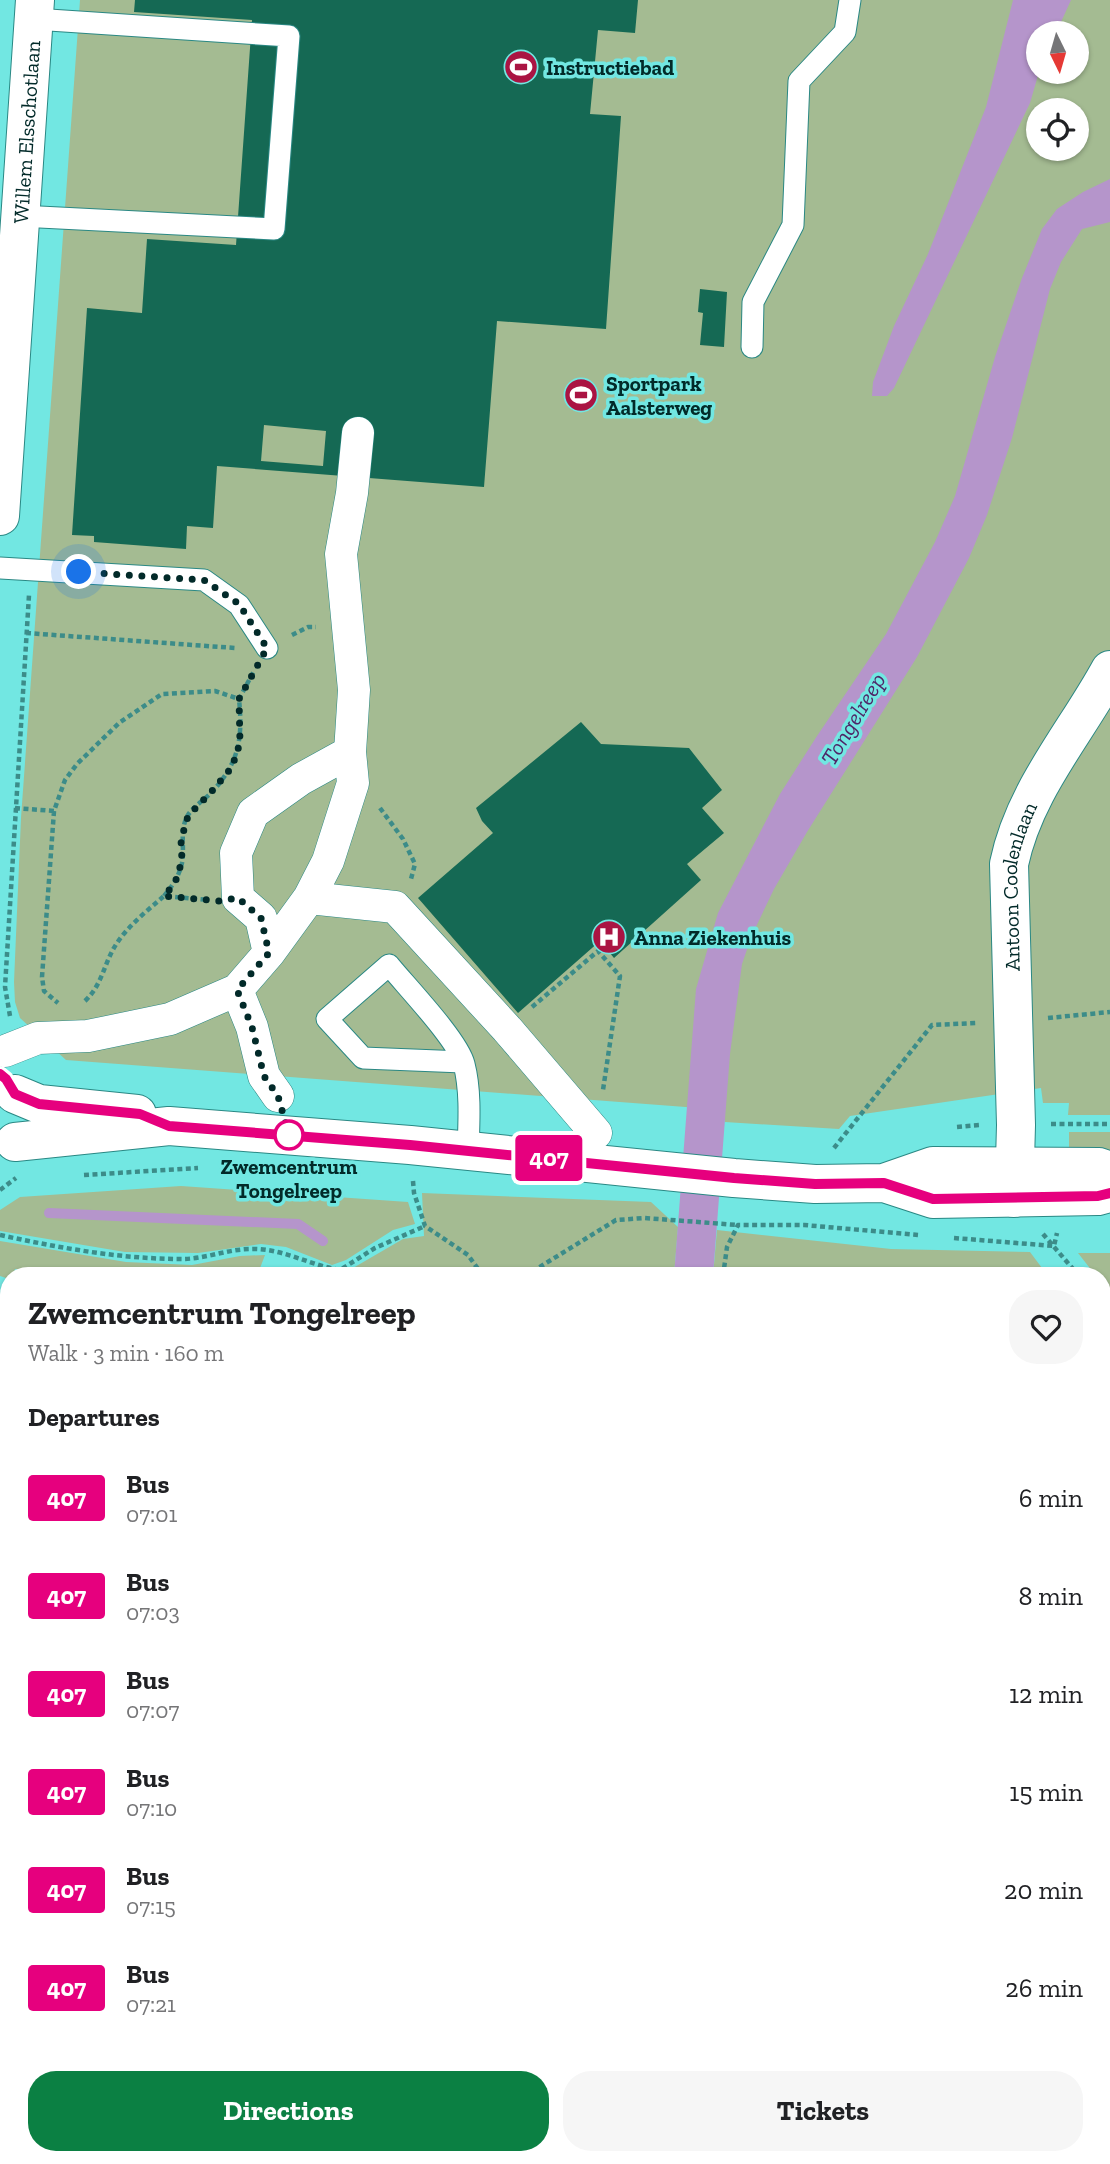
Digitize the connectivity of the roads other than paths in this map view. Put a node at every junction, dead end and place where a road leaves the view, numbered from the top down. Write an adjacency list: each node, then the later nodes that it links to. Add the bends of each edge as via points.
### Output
1 (850, 0): 4 (lane, via 845,33 799,81 793,225 753,302)
2 (34, 9): 3 (main road, Willem Elsschotlaan); 3 (lane, via 289,36 274,229)
3 (20, 216): 6 (main road, Willem Elsschotlaan)
4 (752, 347)
5 (358, 433): 10 (street, via 341,554 354,690)
6 (0, 516)
7 (0, 568): 8 (lane, via 204,580 239,604)
8 (267, 648)
9 (1110, 670): 22 (main road, Antoon Coolenlaan, via 1025,813 1009,864)
10 (350, 752): 11 (street, via 353,783 328,861); 12 (street, via 253,813 236,853 238,898 261,918)
11 (309, 898): 12 (street); 18 (street, via 395,906)
12 (269, 953): 13 (street)
13 (237, 990): 15 (street, via 170,1019 88,1036 38,1038); 16 (street, via 264,1076)
14 (463, 1062): 14 (lane, via 452,1041 388,965 327,1019 363,1058); 19 (lane, via 470,1112)
15 (7, 1073): 17 (main road, via 39,1104 140,1114); 20 (main road, via 20,1109)
16 (278, 1096)
17 (169, 1126): 19 (main road); 20 (main road)
18 (596, 1133)
19 (468, 1150): 22 (main road, via 734,1178 884,1183 933,1199)
20 (14, 1161)
21 (1110, 1171): 22 (main road, via 1099,1167)
22 (1014, 1182): 23 (main road, via 1098,1196)
23 (1110, 1193)

